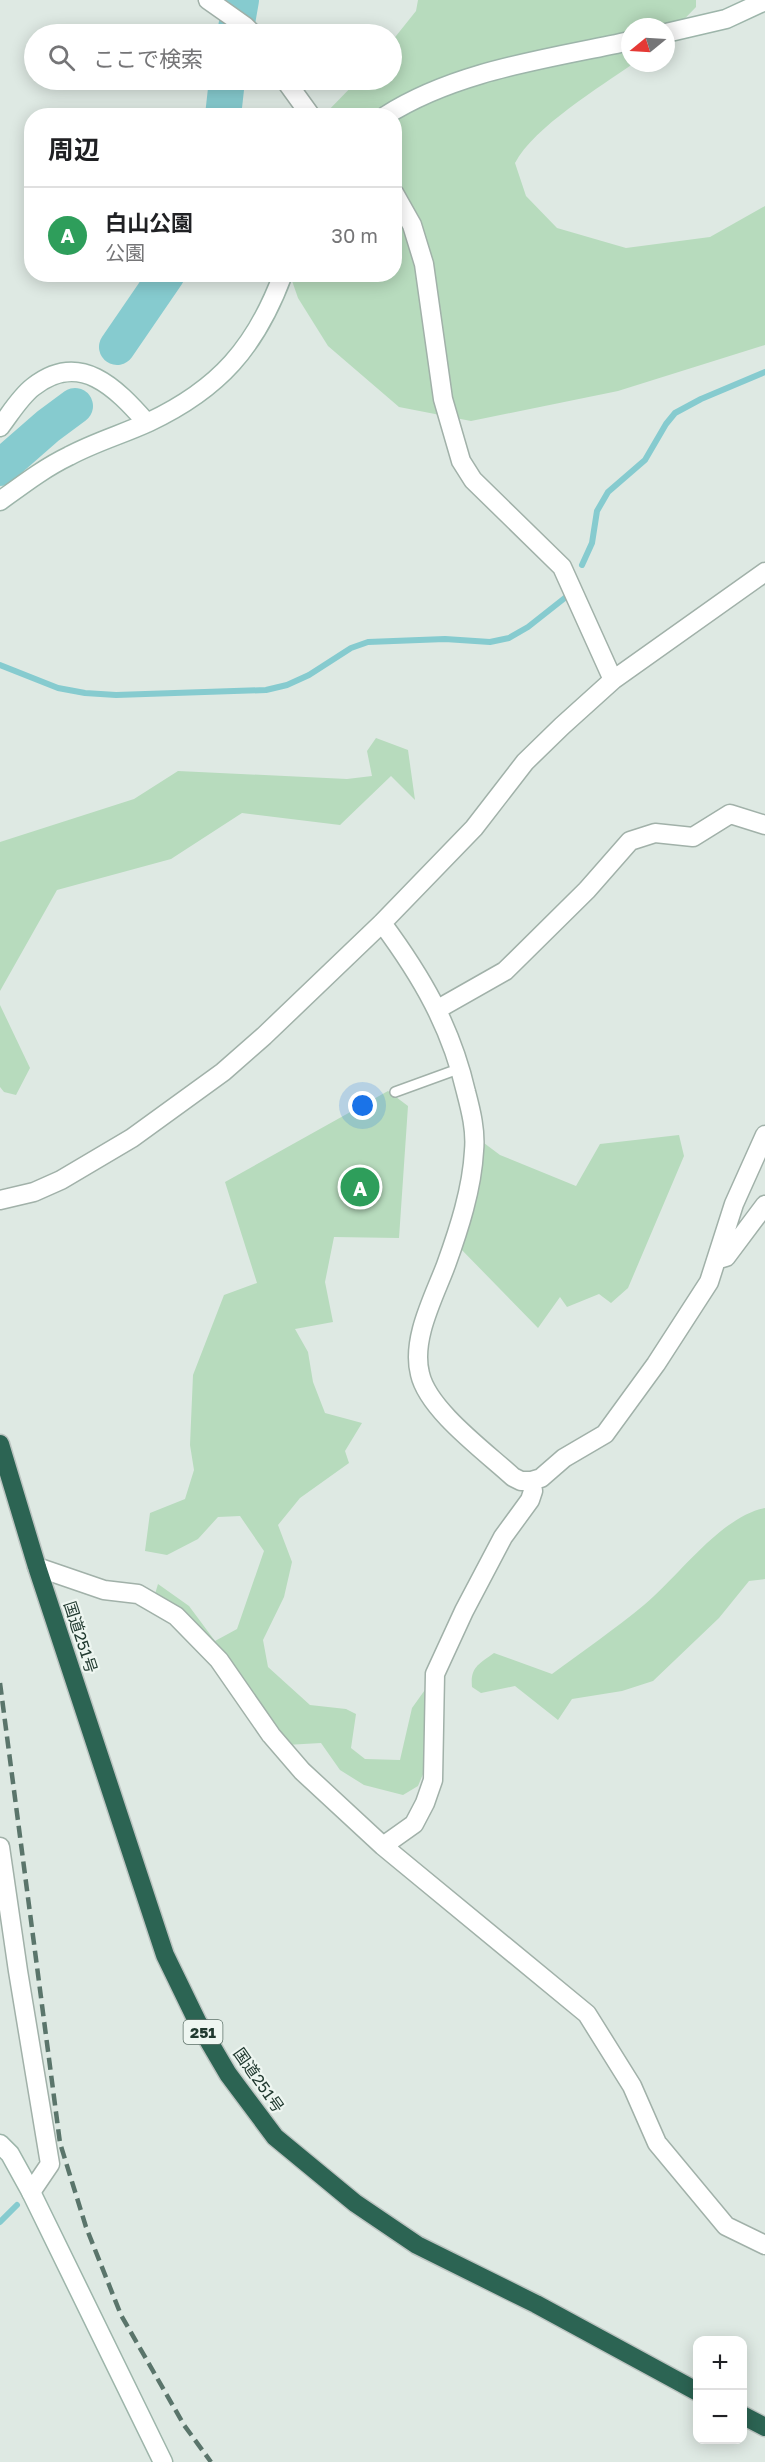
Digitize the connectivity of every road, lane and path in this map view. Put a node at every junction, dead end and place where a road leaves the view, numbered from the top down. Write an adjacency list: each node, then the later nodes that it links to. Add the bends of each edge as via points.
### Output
1 (765, 1): 4 (street, via 726,19)
2 (210, 2): 3 (street)
3 (241, 24)
4 (675, 31)
5 (621, 43): 8 (street, via 495,71 432,90)
6 (292, 90): 7 (street)
7 (305, 108)
8 (397, 108)
9 (402, 208): 15 (street, via 412,225 424,264 443,399 461,461 473,480 562,567)
10 (281, 282): 11 (street, via 232,366 191,400)
11 (147, 423): 12 (street, via 119,392 88,373 68,372 32,387); 13 (street, via 68,456)
12 (0, 427)
13 (0, 501)
14 (765, 572): 15 (street)
15 (612, 680): 17 (street, via 525,762 474,828)
16 (765, 825): 18 (street, via 730,814 693,837 655,833 630,841 587,890 505,970)
17 (382, 923): 18 (street, via 410,960); 22 (street, via 223,1072 132,1138 61,1180)
18 (438, 1009): 19 (street)
19 (461, 1068): 20 (lane); 26 (street, via 475,1149 470,1184 449,1257 425,1322 419,1347 419,1373 427,1395 440,1410 513,1477)
20 (395, 1092)
21 (765, 1135): 24 (street, via 734,1204)
22 (0, 1200)
23 (765, 1205): 24 (street, via 726,1257)
24 (716, 1260): 26 (street, via 709,1282 605,1434)
25 (0, 1444): 27 (highway, 国道251号 / 251)
26 (531, 1481): 28 (street, via 530,1500 503,1537 435,1674 433,1780 425,1803 414,1824)
27 (37, 1567): 28 (street, via 104,1590 138,1594 176,1616 219,1660 271,1735 302,1771); 33 (highway, 国道251号 / 251, via 165,1955 228,2074 275,2137 417,2246 536,2304)
28 (382, 1846): 32 (street, via 587,2014 632,2085 657,2143 726,2226)
29 (0, 1847): 31 (street, via 50,2164)
30 (0, 2144): 31 (street)
31 (31, 2192): 36 (street)
32 (765, 2245)
33 (694, 2390)
34 (747, 2418): 35 (highway)
35 (765, 2427)
36 (163, 2462)

